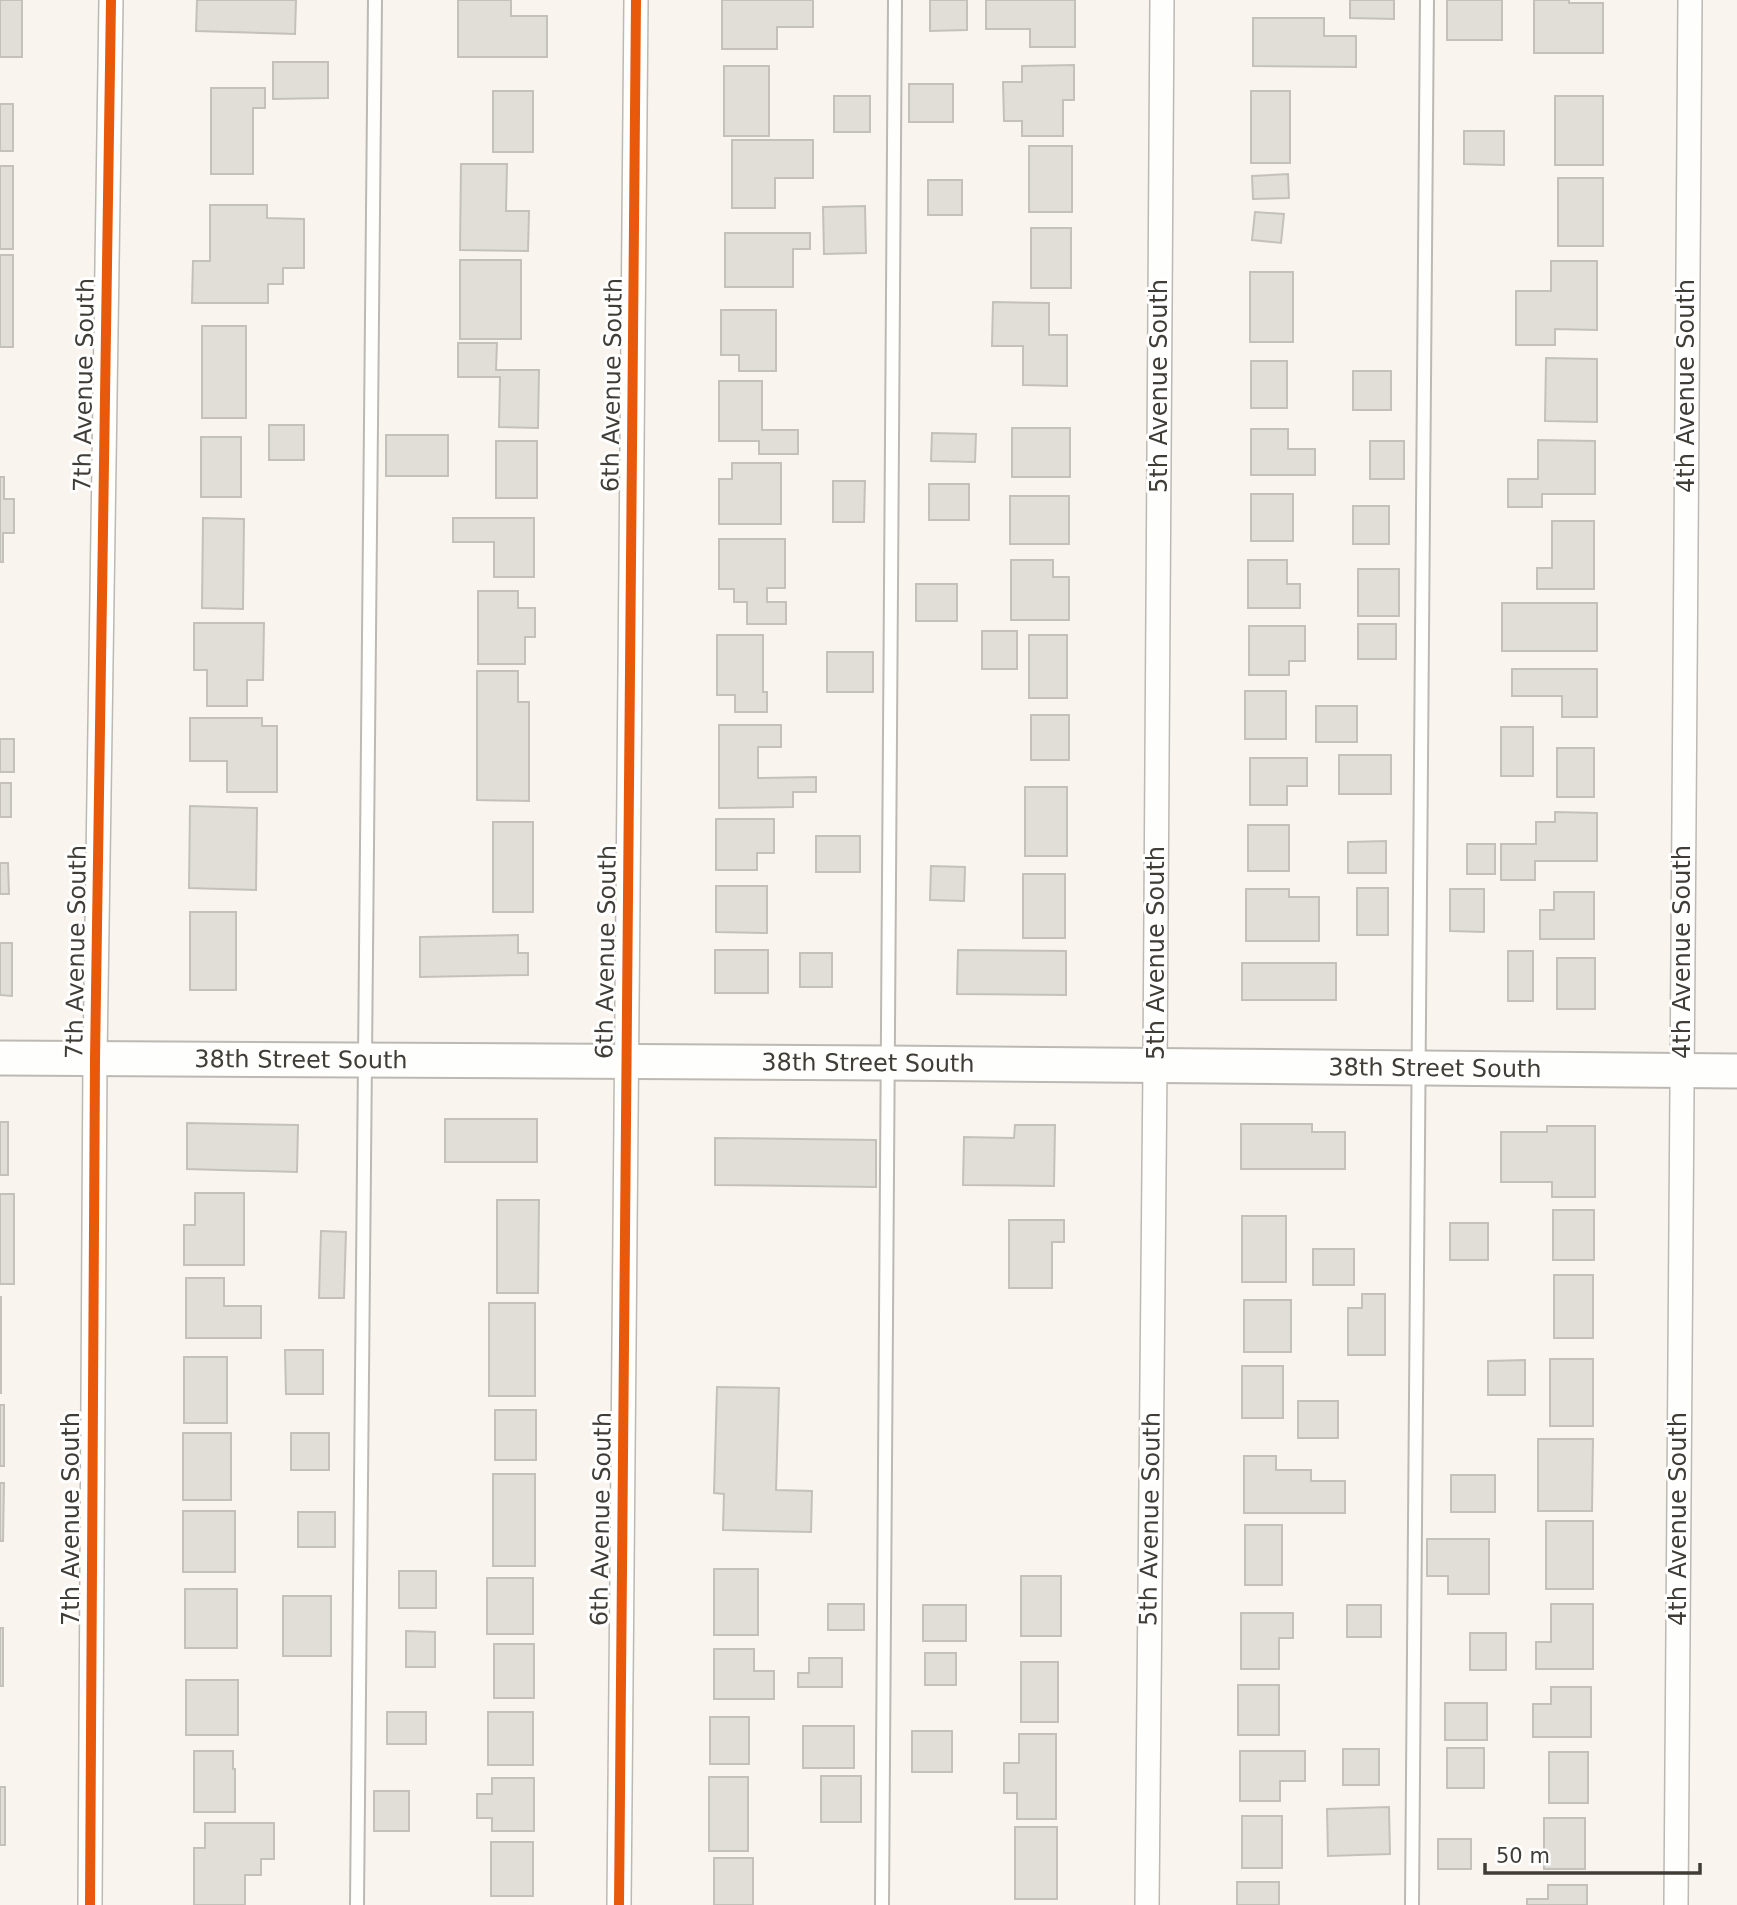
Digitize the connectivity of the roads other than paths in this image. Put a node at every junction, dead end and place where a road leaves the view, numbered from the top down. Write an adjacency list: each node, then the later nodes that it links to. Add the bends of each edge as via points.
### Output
1 (111, 0): 9 (street, 7th Avenue South)
2 (375, 0): 10 (lane)
3 (636, 0): 11 (street, 6th Avenue South)
4 (895, 0): 12 (lane)
5 (1162, 0): 13 (street, 5th Avenue South)
6 (1427, 0): 14 (lane)
7 (1690, 0): 15 (street, 4th Avenue South)
8 (0, 1058): 9 (main road, 38th Street South)
9 (95, 1059): 10 (main road, 38th Street South); 17 (street, 7th Avenue South)
10 (365, 1060): 11 (main road, 38th Street South); 18 (lane)
11 (626, 1061): 12 (main road, 38th Street South); 19 (street, 6th Avenue South)
12 (888, 1063): 13 (main road, 38th Street South); 20 (lane)
13 (1155, 1067): 14 (main road, 38th Street South); 21 (street, 5th Avenue South)
14 (1419, 1068): 15 (main road, 38th Street South); 22 (lane)
15 (1681, 1070): 16 (main road, 38th Street South); 23 (street, 4th Avenue South)
16 (1737, 1071)
17 (90, 1905)
18 (357, 1905)
19 (619, 1905)
20 (882, 1905)
21 (1147, 1905)
22 (1412, 1905)
23 (1675, 1905)

